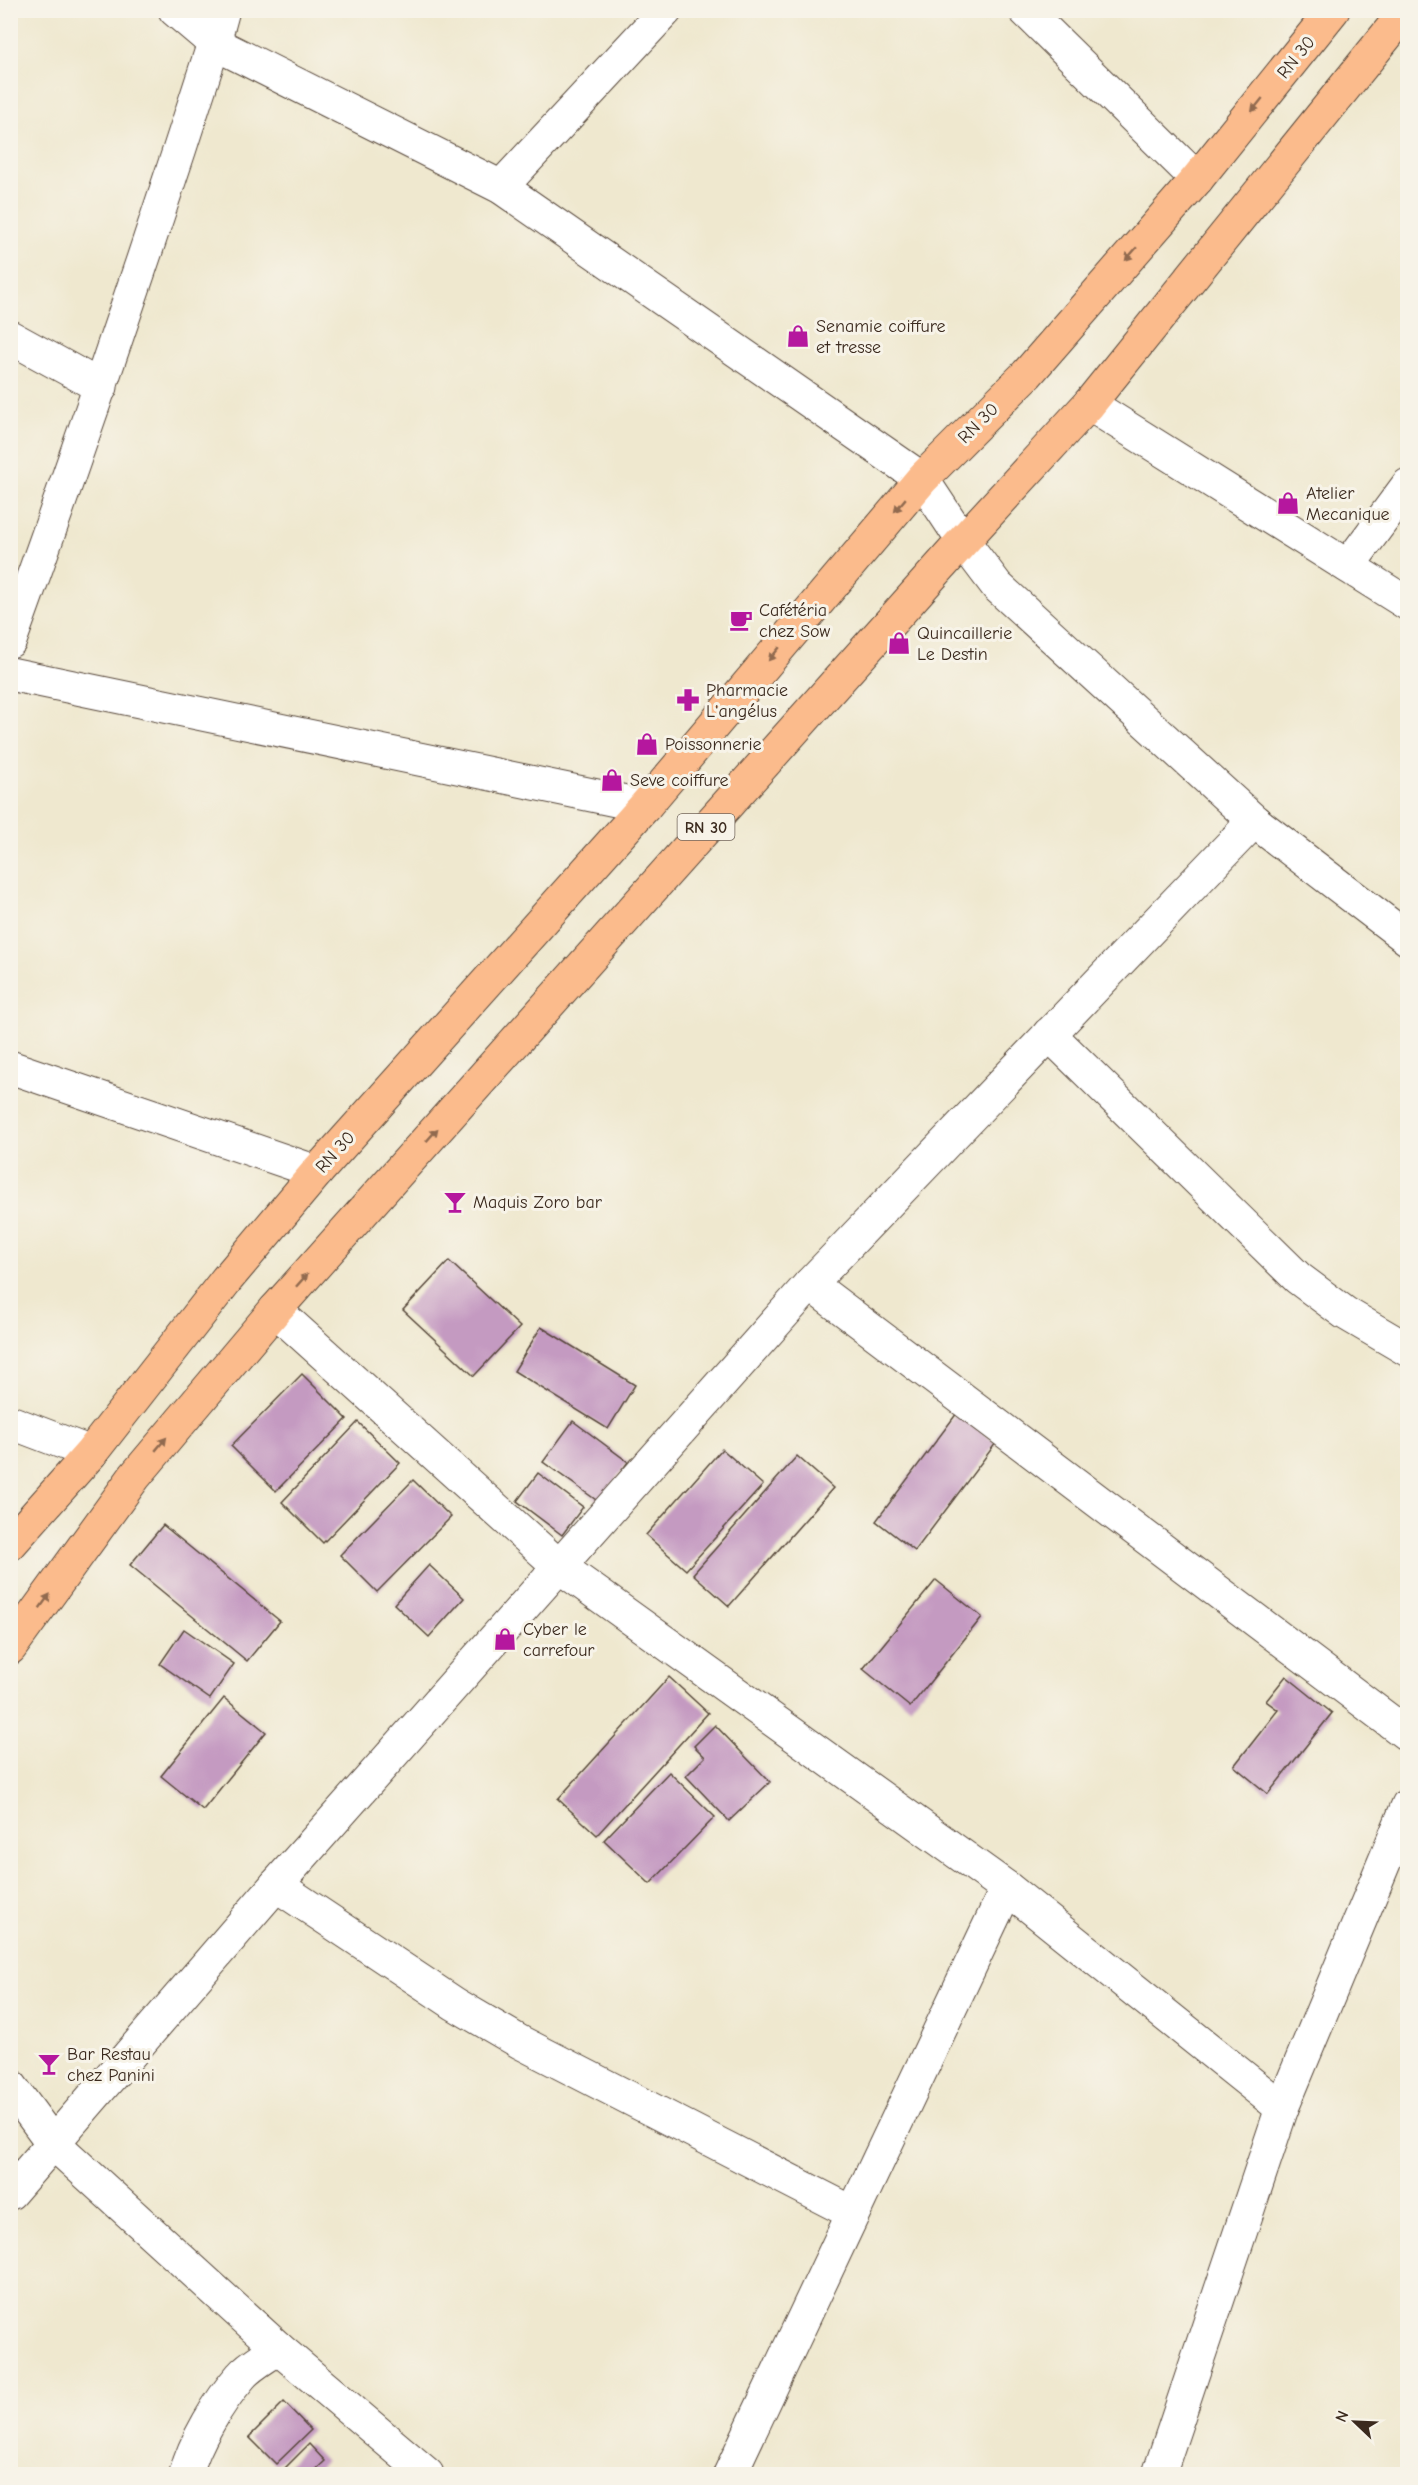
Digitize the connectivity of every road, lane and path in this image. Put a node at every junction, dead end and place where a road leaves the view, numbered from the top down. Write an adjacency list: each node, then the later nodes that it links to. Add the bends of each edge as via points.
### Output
1 (175, 10): 7 (street)
2 (223, 10): 7 (street)
3 (666, 10): 9 (street)
4 (1025, 10): 8 (street)
5 (1333, 10): 8 (main road, RN 30 / RN 30, one-way to 8)
6 (1407, 10): 12 (main road, RN 30)
7 (214, 43): 9 (street); 11 (street)
8 (1197, 179): 13 (main road, RN 30 / RN 30, one-way to 13, via 1027,374)
9 (501, 187): 13 (street)
10 (10, 337): 11 (street)
11 (101, 387): 18 (street)
12 (1089, 404): 15 (main road, RN 30); 16 (street)
13 (922, 479): 15 (street); 20 (main road, RN 30 / RN 30, one-way to 20)
14 (1407, 485): 16 (street)
15 (963, 541): 21 (street, via 997,586); 27 (main road, RN 30, one-way to 15)
16 (1348, 566): 17 (street)
17 (1407, 604)
18 (10, 641)
19 (10, 674): 20 (street)
20 (645, 806): 25 (main road, RN 30 / RN 30)
21 (1254, 820): 22 (street); 23 (street)
22 (1407, 939)
23 (1049, 1034): 26 (street); 28 (street, via 1298,1278 1345,1313)
24 (10, 1067): 25 (street)
25 (317, 1172): 30 (main road, RN 30 / RN 30, via 227,1279)
26 (810, 1284): 32 (street); 34 (street)
27 (275, 1310): 32 (street); 33 (main road, RN 30, one-way to 27, via 135,1476)
28 (1407, 1350)
29 (10, 1422): 30 (street)
30 (91, 1453): 31 (main road, RN 30 / RN 30)
31 (10, 1544)
32 (560, 1567): 36 (street); 37 (street)
33 (10, 1648)
34 (1407, 1736)
35 (1407, 1805): 39 (street)
36 (276, 1885): 40 (street); 42 (street, via 455,2004 520,2042)
37 (1007, 1888): 39 (street); 42 (street)
38 (10, 2085): 40 (street)
39 (1282, 2108): 47 (street)
40 (52, 2142): 41 (street); 43 (street)
41 (10, 2193)
42 (853, 2213): 46 (street)
43 (278, 2348): 44 (street, via 242,2375 214,2414); 45 (street)
44 (186, 2475)
45 (427, 2475)
46 (730, 2475)
47 (1159, 2475)

